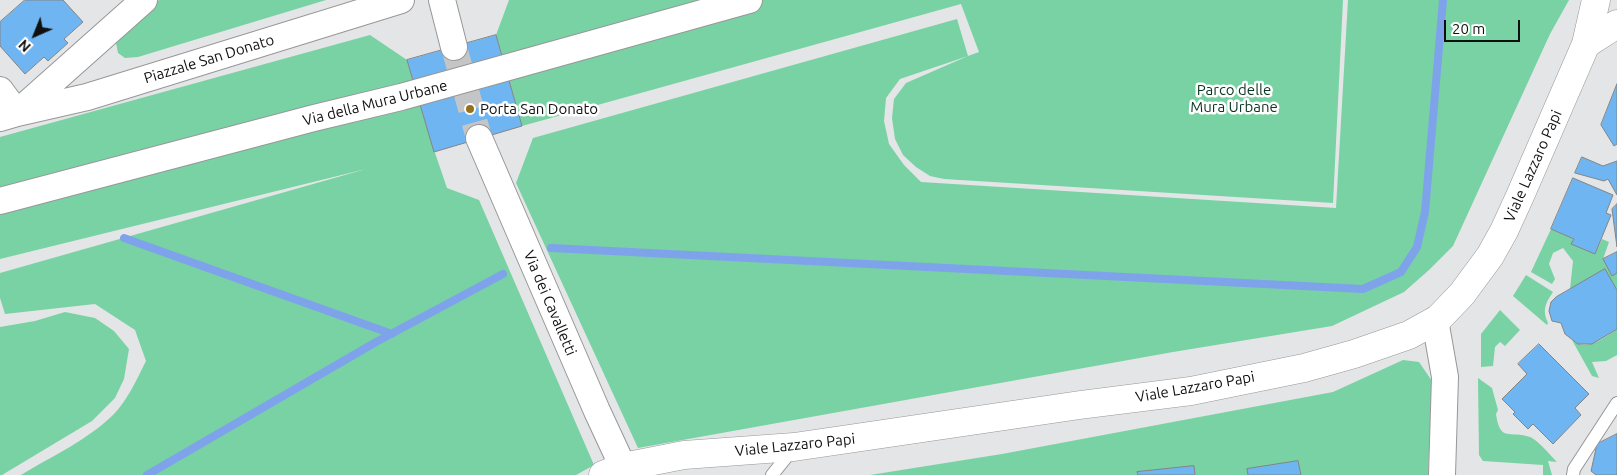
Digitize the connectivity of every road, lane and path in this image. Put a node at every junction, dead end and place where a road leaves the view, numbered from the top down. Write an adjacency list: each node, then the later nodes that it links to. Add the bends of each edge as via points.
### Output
1 (144, 0): 11 (street)
2 (401, 0): 11 (street, Piazzale San Donato, via 87,97)
3 (442, 0): 9 (street)
4 (749, 0): 13 (street, Via della Mura Urbane, via 401,97)
5 (1596, 0): 8 (main road, Viale Lazzaro Papi)
6 (1612, 0): 8 (main road, Viale Lazzaro Papi)
7 (1617, 24): 8 (main road)
8 (1587, 39): 14 (main road, Viale Lazzaro Papi, via 1504,231 1473,281)
9 (454, 47)
10 (0, 90): 11 (street)
11 (8, 116)
12 (479, 138): 18 (street, Via dei Cavalletti, via 597,412)
13 (0, 201)
14 (1435, 320): 16 (main road, Viale Lazzaro Papi, via 1409,335 1346,356 1191,391); 21 (street, via 1444,377)
15 (1617, 403): 22 (lane)
16 (794, 447): 17 (main road, Viale Lazzaro Papi); 20 (lane)
17 (733, 452): 18 (main road, Viale Lazzaro Papi, via 684,455); 19 (main road)
18 (613, 471)
19 (683, 475)
20 (772, 475)
21 (1442, 475)
22 (1572, 475)

